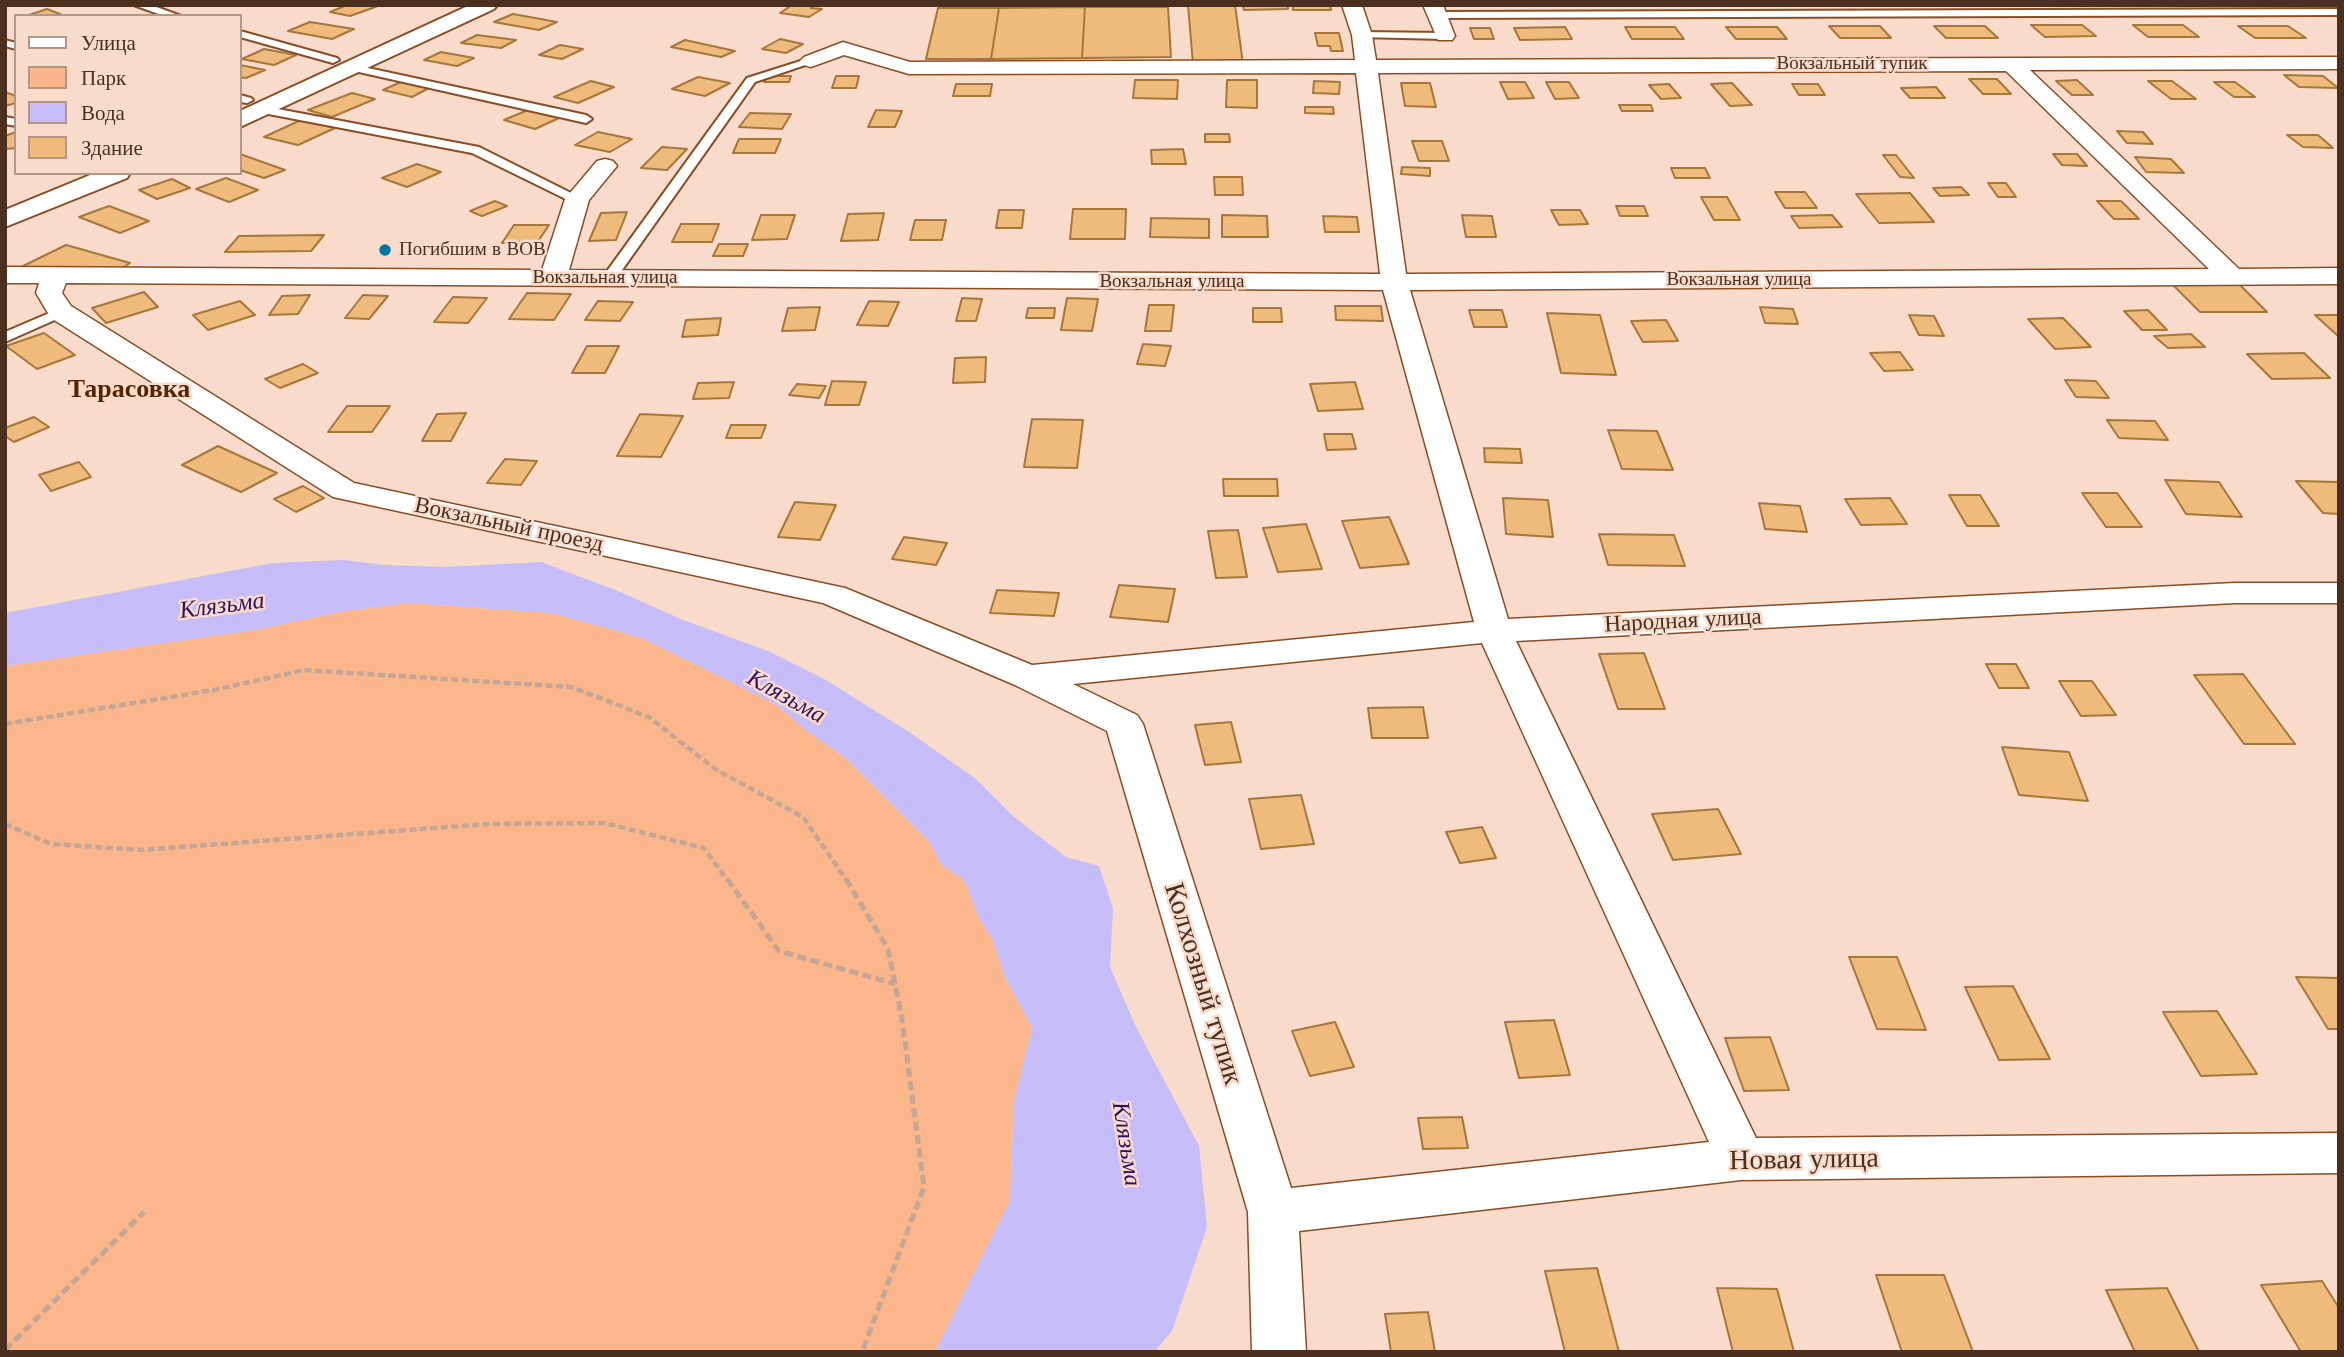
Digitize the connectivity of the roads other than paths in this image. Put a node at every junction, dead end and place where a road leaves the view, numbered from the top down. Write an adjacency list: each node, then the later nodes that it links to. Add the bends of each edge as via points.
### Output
1 (139, 5): 9 (lane)
2 (451, 5): 13 (street)
3 (487, 5): 17 (street)
4 (2007, 9): 5 (lane); 7 (lane)
5 (2259, 9): 8 (lane)
6 (1435, 10): 7 (lane); 12 (street)
7 (1736, 10)
8 (2339, 12)
9 (169, 14)
10 (242, 35): 13 (lane)
11 (1360, 36): 12 (lane); 14 (street, Вокзальный тупик, via 909,68 843,48); 15 (street, Вокзальный тупик); 32 (street)
12 (1446, 36)
13 (333, 60): 18 (street)
14 (811, 61): 30 (lane, via 751,80)
15 (2010, 63): 16 (street, Вокзальный тупик); 28 (street)
16 (2339, 63)
17 (354, 68): 18 (street); 19 (lane)
18 (246, 106): 23 (lane, via 475,150)
19 (586, 119)
20 (605, 166): 23 (street)
21 (71, 175): 24 (street)
22 (113, 175): 25 (street)
23 (577, 199): 31 (street)
24 (5, 203)
25 (5, 219)
26 (5, 275): 27 (street, Вокзальная улица)
27 (55, 276): 31 (street, Вокзальная улица); 33 (street, via 49,293)
28 (2231, 276): 29 (street, Вокзальная улица); 32 (street, Вокзальная улица)
29 (2339, 276)
30 (610, 277): 31 (street, Вокзальная улица); 32 (street, Вокзальная улица)
31 (553, 278)
32 (1394, 282): 36 (street)
33 (61, 312): 34 (lane); 37 (street, Вокзальный проезд, via 344,490 833,595)
34 (5, 338)
35 (2339, 593): 36 (street, Народная улица, via 2235,593)
36 (1494, 631): 37 (street, Народная улица); 39 (street)
37 (1028, 677): 40 (street, Колхозный тупик, via 1124,724)
38 (2339, 1153): 39 (street, Новая улица)
39 (1741, 1159): 40 (street, Новая улица)
40 (1273, 1212): 41 (street, Колхозный тупик)
41 (1279, 1352)

